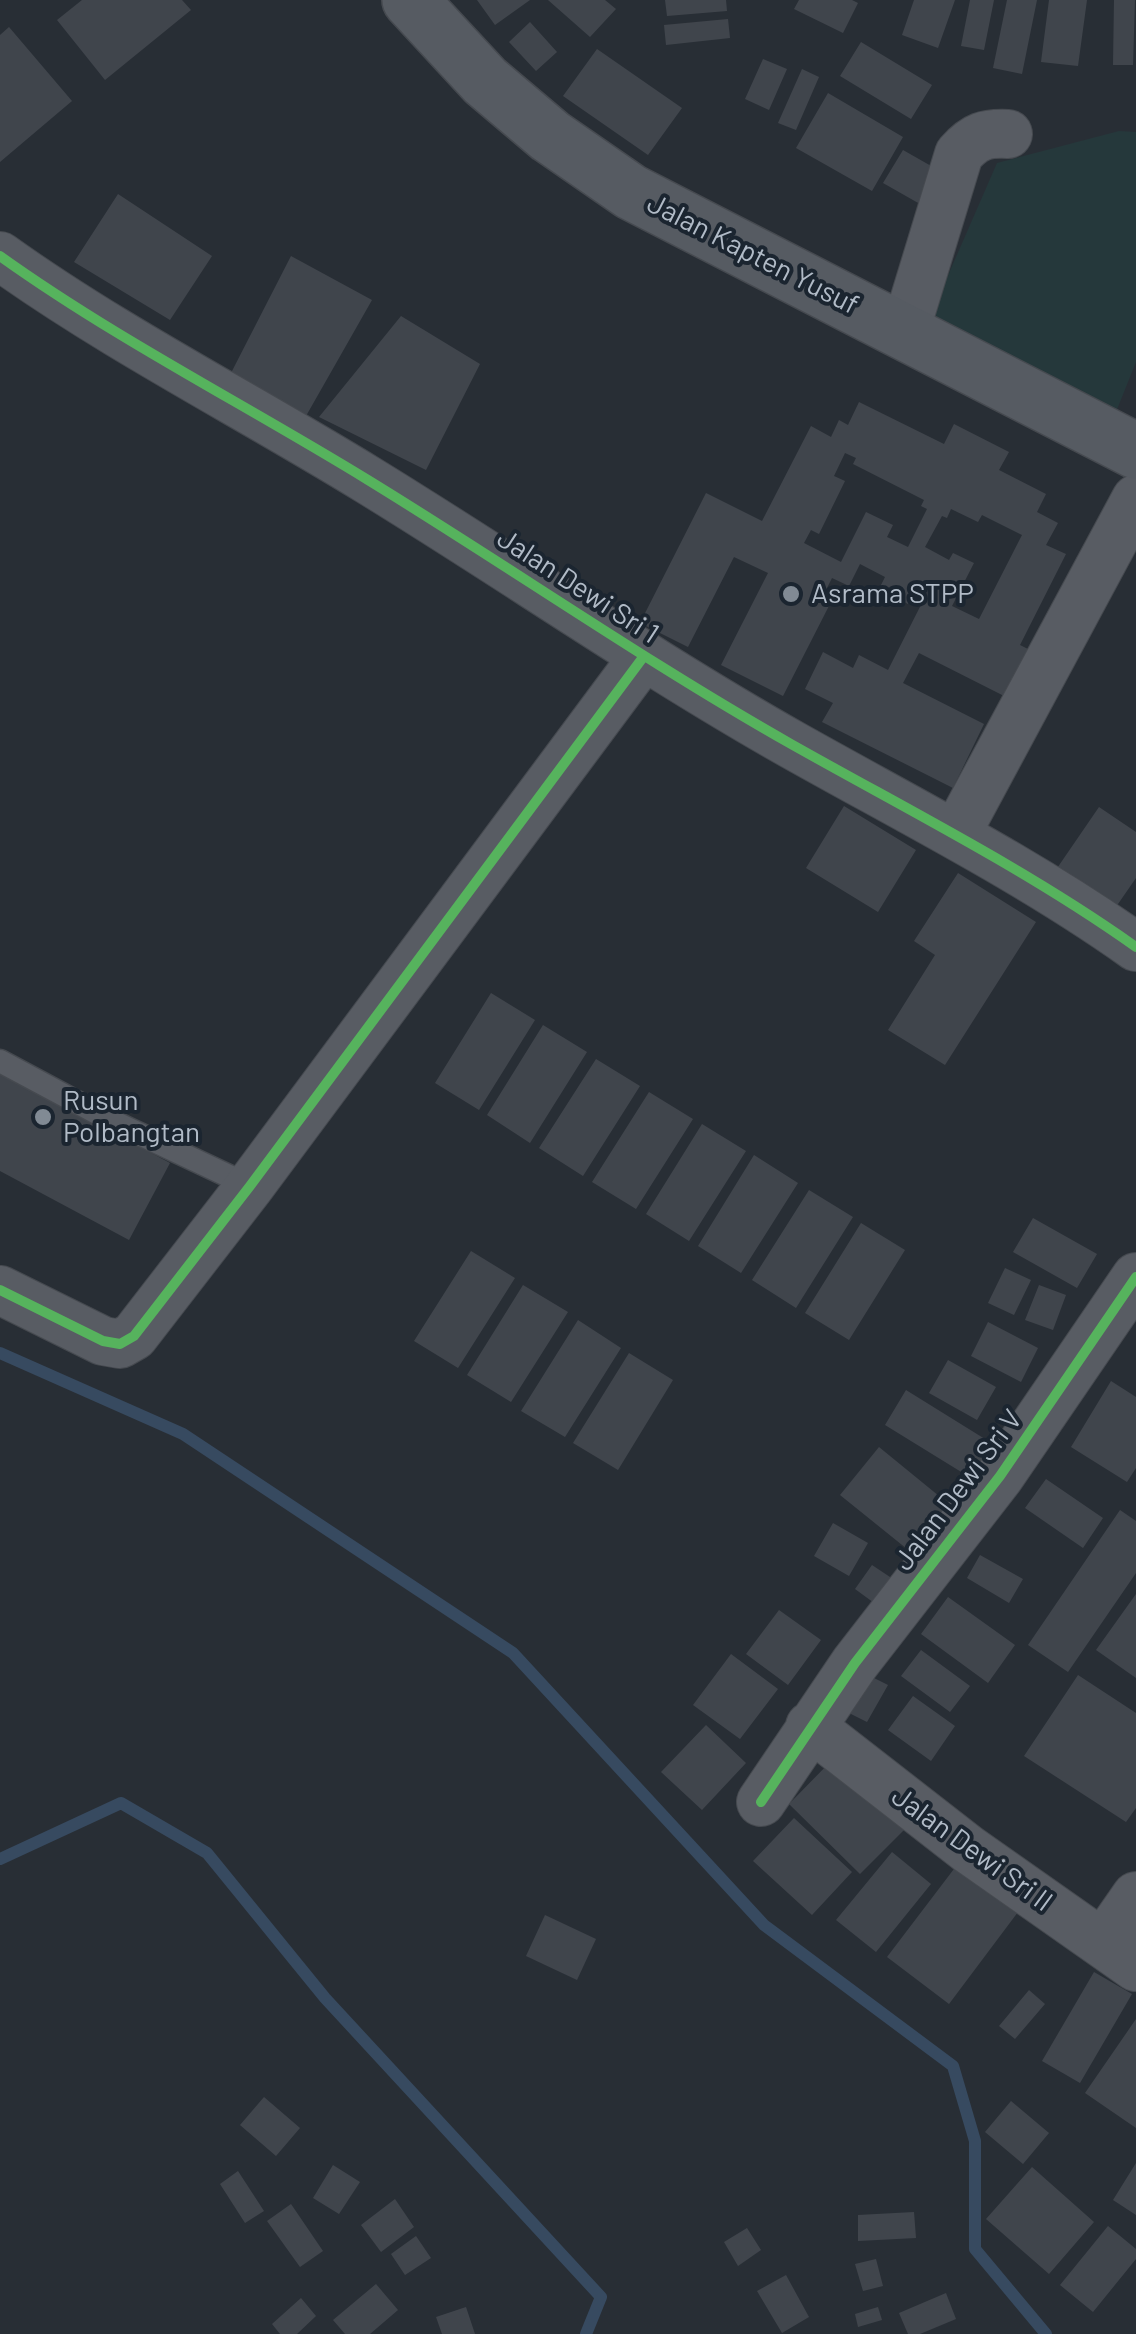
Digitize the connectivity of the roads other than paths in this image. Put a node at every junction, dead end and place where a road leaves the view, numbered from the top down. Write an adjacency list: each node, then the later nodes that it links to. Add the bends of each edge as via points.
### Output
1 (410, 0): 4 (main road, Jalan Kapten Yusuf, via 485,81 631,192)
2 (1008, 134): 4 (street, via 986,133 959,154)
3 (0, 256): 7 (street, Jalan Dewi Sri 1)
4 (905, 331): 5 (main road, Jalan Kapten Yusuf)
5 (1136, 450)
6 (1136, 500): 8 (street)
7 (644, 656): 8 (street, Jalan Dewi Sri 1); 11 (street)
8 (956, 834): 9 (street, Jalan Dewi Sri 1, via 1049,886)
9 (1136, 947)
10 (0, 1061): 11 (lane)
11 (250, 1186): 13 (street, via 134,1336 120,1344)
12 (1136, 1277): 14 (street, Jalan Dewi Sri V, via 1000,1476)
13 (0, 1290)
14 (810, 1726): 15 (street, Jalan Dewi Sri V); 17 (street, Jalan Dewi Sri II, via 968,1850)
15 (761, 1802)
16 (1136, 1896): 17 (street)
17 (1120, 1954)

